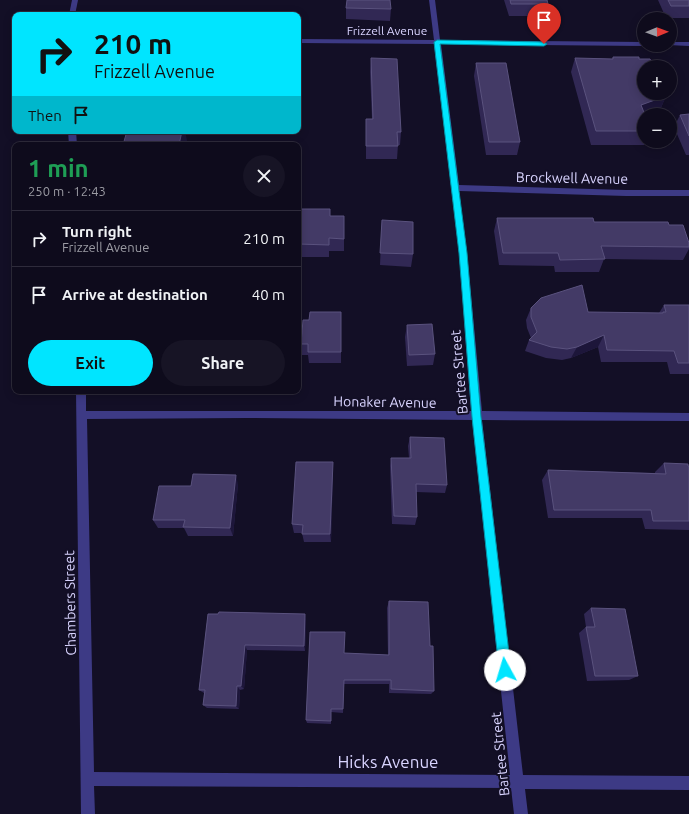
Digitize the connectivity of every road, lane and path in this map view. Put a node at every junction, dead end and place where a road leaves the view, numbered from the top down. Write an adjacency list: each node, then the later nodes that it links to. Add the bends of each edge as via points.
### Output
1 (75, 0): 3 (street)
2 (432, 0): 5 (street, Bartee Street)
3 (73, 12)
4 (301, 41): 5 (street, Frizzell Avenue)
5 (437, 42): 6 (street, Frizzell Avenue); 9 (street, Bartee Street)
6 (637, 44)
7 (677, 44): 8 (street)
8 (689, 44)
9 (454, 188): 10 (street, Brockwell Avenue); 13 (street, Bartee Street, via 463,253)
10 (689, 193)
11 (81, 394): 12 (street, Chambers Street)
12 (82, 415): 13 (street, Honaker Avenue); 15 (street, Chambers Street)
13 (477, 417): 14 (street, Honaker Avenue); 16 (street, Bartee Street)
14 (689, 417)
15 (88, 778): 16 (street, Hicks Avenue); 18 (street, Chambers Street)
16 (517, 781): 17 (street, Hicks Avenue); 19 (street, Bartee Street)
17 (689, 783)
18 (88, 814)
19 (521, 814)

